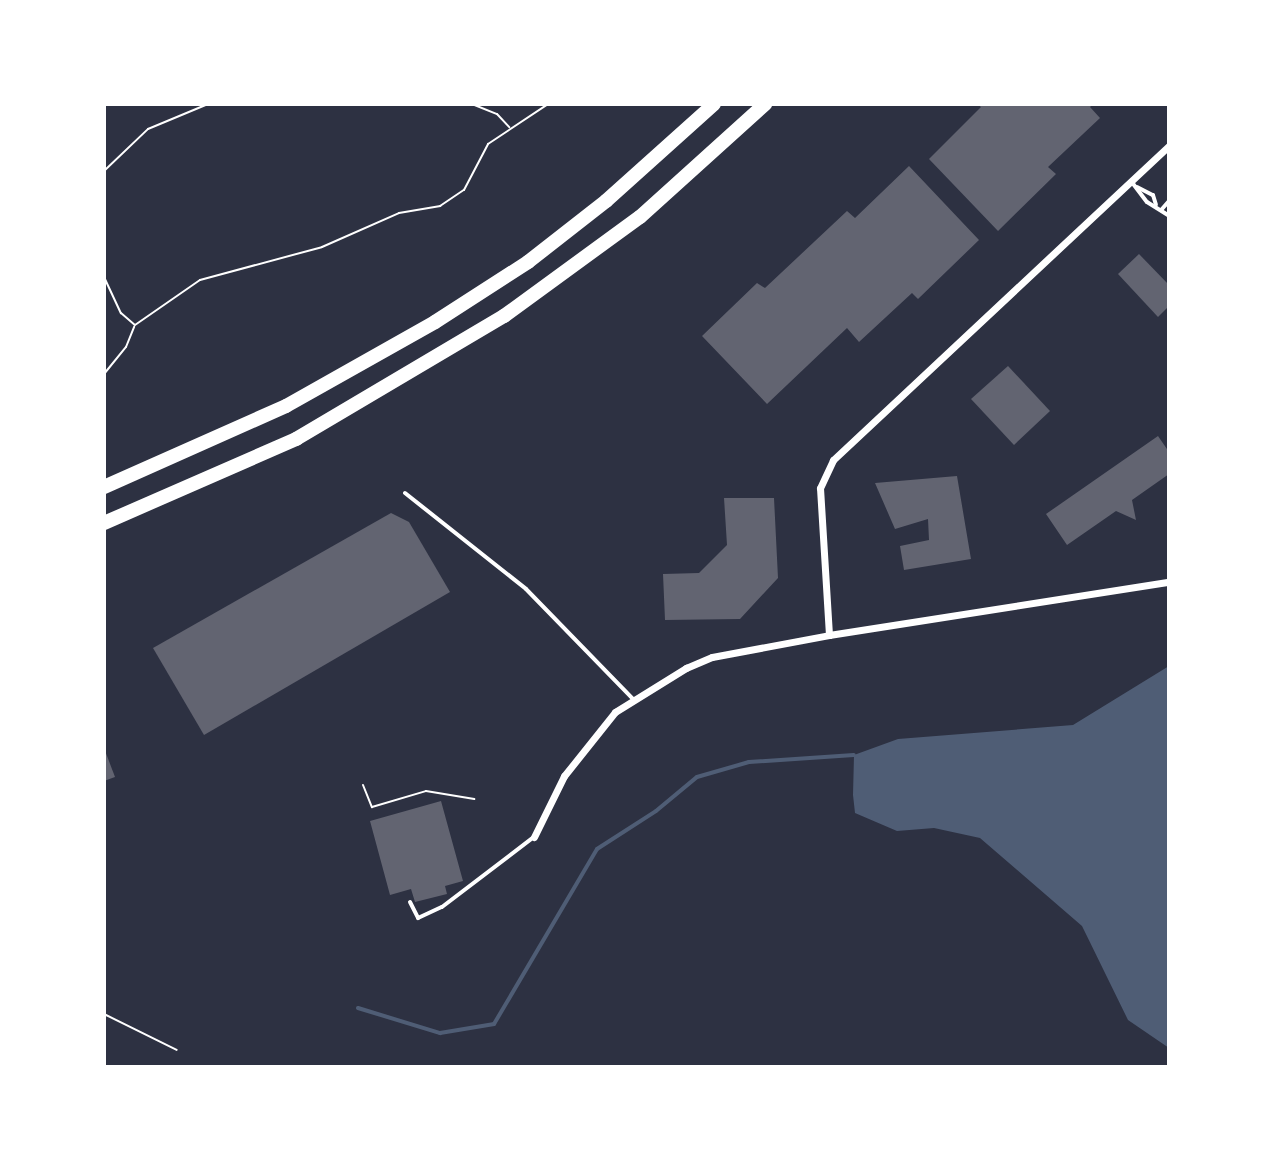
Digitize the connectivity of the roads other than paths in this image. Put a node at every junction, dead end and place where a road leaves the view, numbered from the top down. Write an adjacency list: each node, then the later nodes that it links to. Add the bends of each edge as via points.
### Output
1 (714, 104): 8 (highway, via 606,201 528,262 435,322 286,406)
2 (765, 104): 10 (highway, via 640,217 477,333 296,439)
3 (1169, 146): 4 (street)
4 (1134, 184): 6 (lane, via 1147,202); 12 (street, via 833,460 820,488)
5 (1169, 201): 6 (lane)
6 (1162, 209): 7 (lane)
7 (1169, 216)
8 (104, 487)
9 (405, 493): 13 (lane, via 526,589)
10 (104, 523)
11 (1169, 582): 12 (street)
12 (829, 635): 13 (street, via 712,657)
13 (633, 699): 14 (street, via 615,712 564,776)
14 (534, 837): 15 (lane, via 442,907 418,918)
15 (410, 902)

